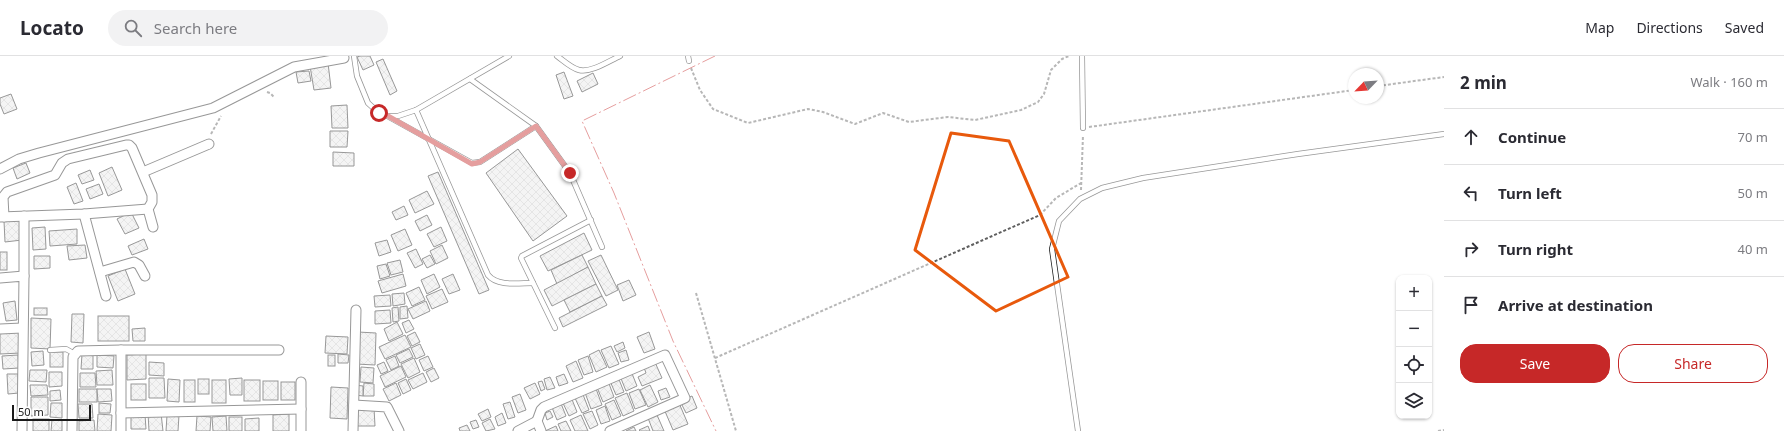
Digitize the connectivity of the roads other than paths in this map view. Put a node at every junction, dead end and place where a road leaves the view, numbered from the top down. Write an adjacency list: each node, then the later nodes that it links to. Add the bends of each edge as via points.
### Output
1 (509, 56): 6 (lane)
2 (557, 56): 3 (lane, via 579,70 586,70)
3 (620, 56)
4 (1082, 56): 10 (lane)
5 (350, 57): 8 (lane, via 368,103 379,113); 14 (street, via 294,67 217,106 39,153 19,159)
6 (470, 79): 7 (lane); 9 (lane)
7 (416, 110): 8 (lane, via 398,116); 12 (lane)
8 (388, 116): 12 (lane)
9 (536, 126): 12 (lane, via 472,164); 20 (lane, via 570,173)
10 (1083, 128)
11 (1444, 134): 51 (lane, via 1143,178 1102,188 1080,199 1059,221 1052,249)
12 (428, 138): 27 (lane, via 488,275 499,282)
13 (209, 144): 15 (street)
14 (0, 169)
15 (143, 172): 16 (street, via 152,195); 19 (street, via 130,145 68,159 62,163 55,175 7,192 3,197)
16 (148, 209): 17 (street); 21 (street)
17 (84, 214): 18 (street); 23 (street)
18 (24, 216): 19 (street); 24 (street)
19 (2, 217)
20 (591, 220): 22 (lane); 27 (lane, via 522,256)
21 (153, 227)
22 (602, 247)
23 (100, 272): 25 (street, via 134,262 139,265); 28 (street)
24 (24, 276): 26 (street); 30 (street)
25 (144, 276)
26 (0, 278)
27 (533, 283): 31 (lane)
28 (106, 296)
29 (356, 310): 38 (street)
30 (22, 328): 32 (street); 42 (street)
31 (555, 328)
32 (0, 330)
33 (50, 350): 36 (lane, via 66,349)
34 (121, 350): 35 (street); 36 (street, via 78,351); 40 (street)
35 (279, 350)
36 (75, 354): 43 (street)
37 (301, 382): 39 (street)
38 (354, 405): 46 (street); 47 (street, via 387,407)
39 (301, 408): 40 (street); 45 (street)
40 (121, 413): 44 (street)
41 (537, 421): 48 (street); 49 (street); 50 (street, via 544,407 665,355 685,398)
42 (22, 431)
43 (72, 431)
44 (121, 431)
45 (301, 431)
46 (353, 431)
47 (400, 431)
48 (518, 431)
49 (541, 431)
50 (610, 431)
51 (1078, 431)

